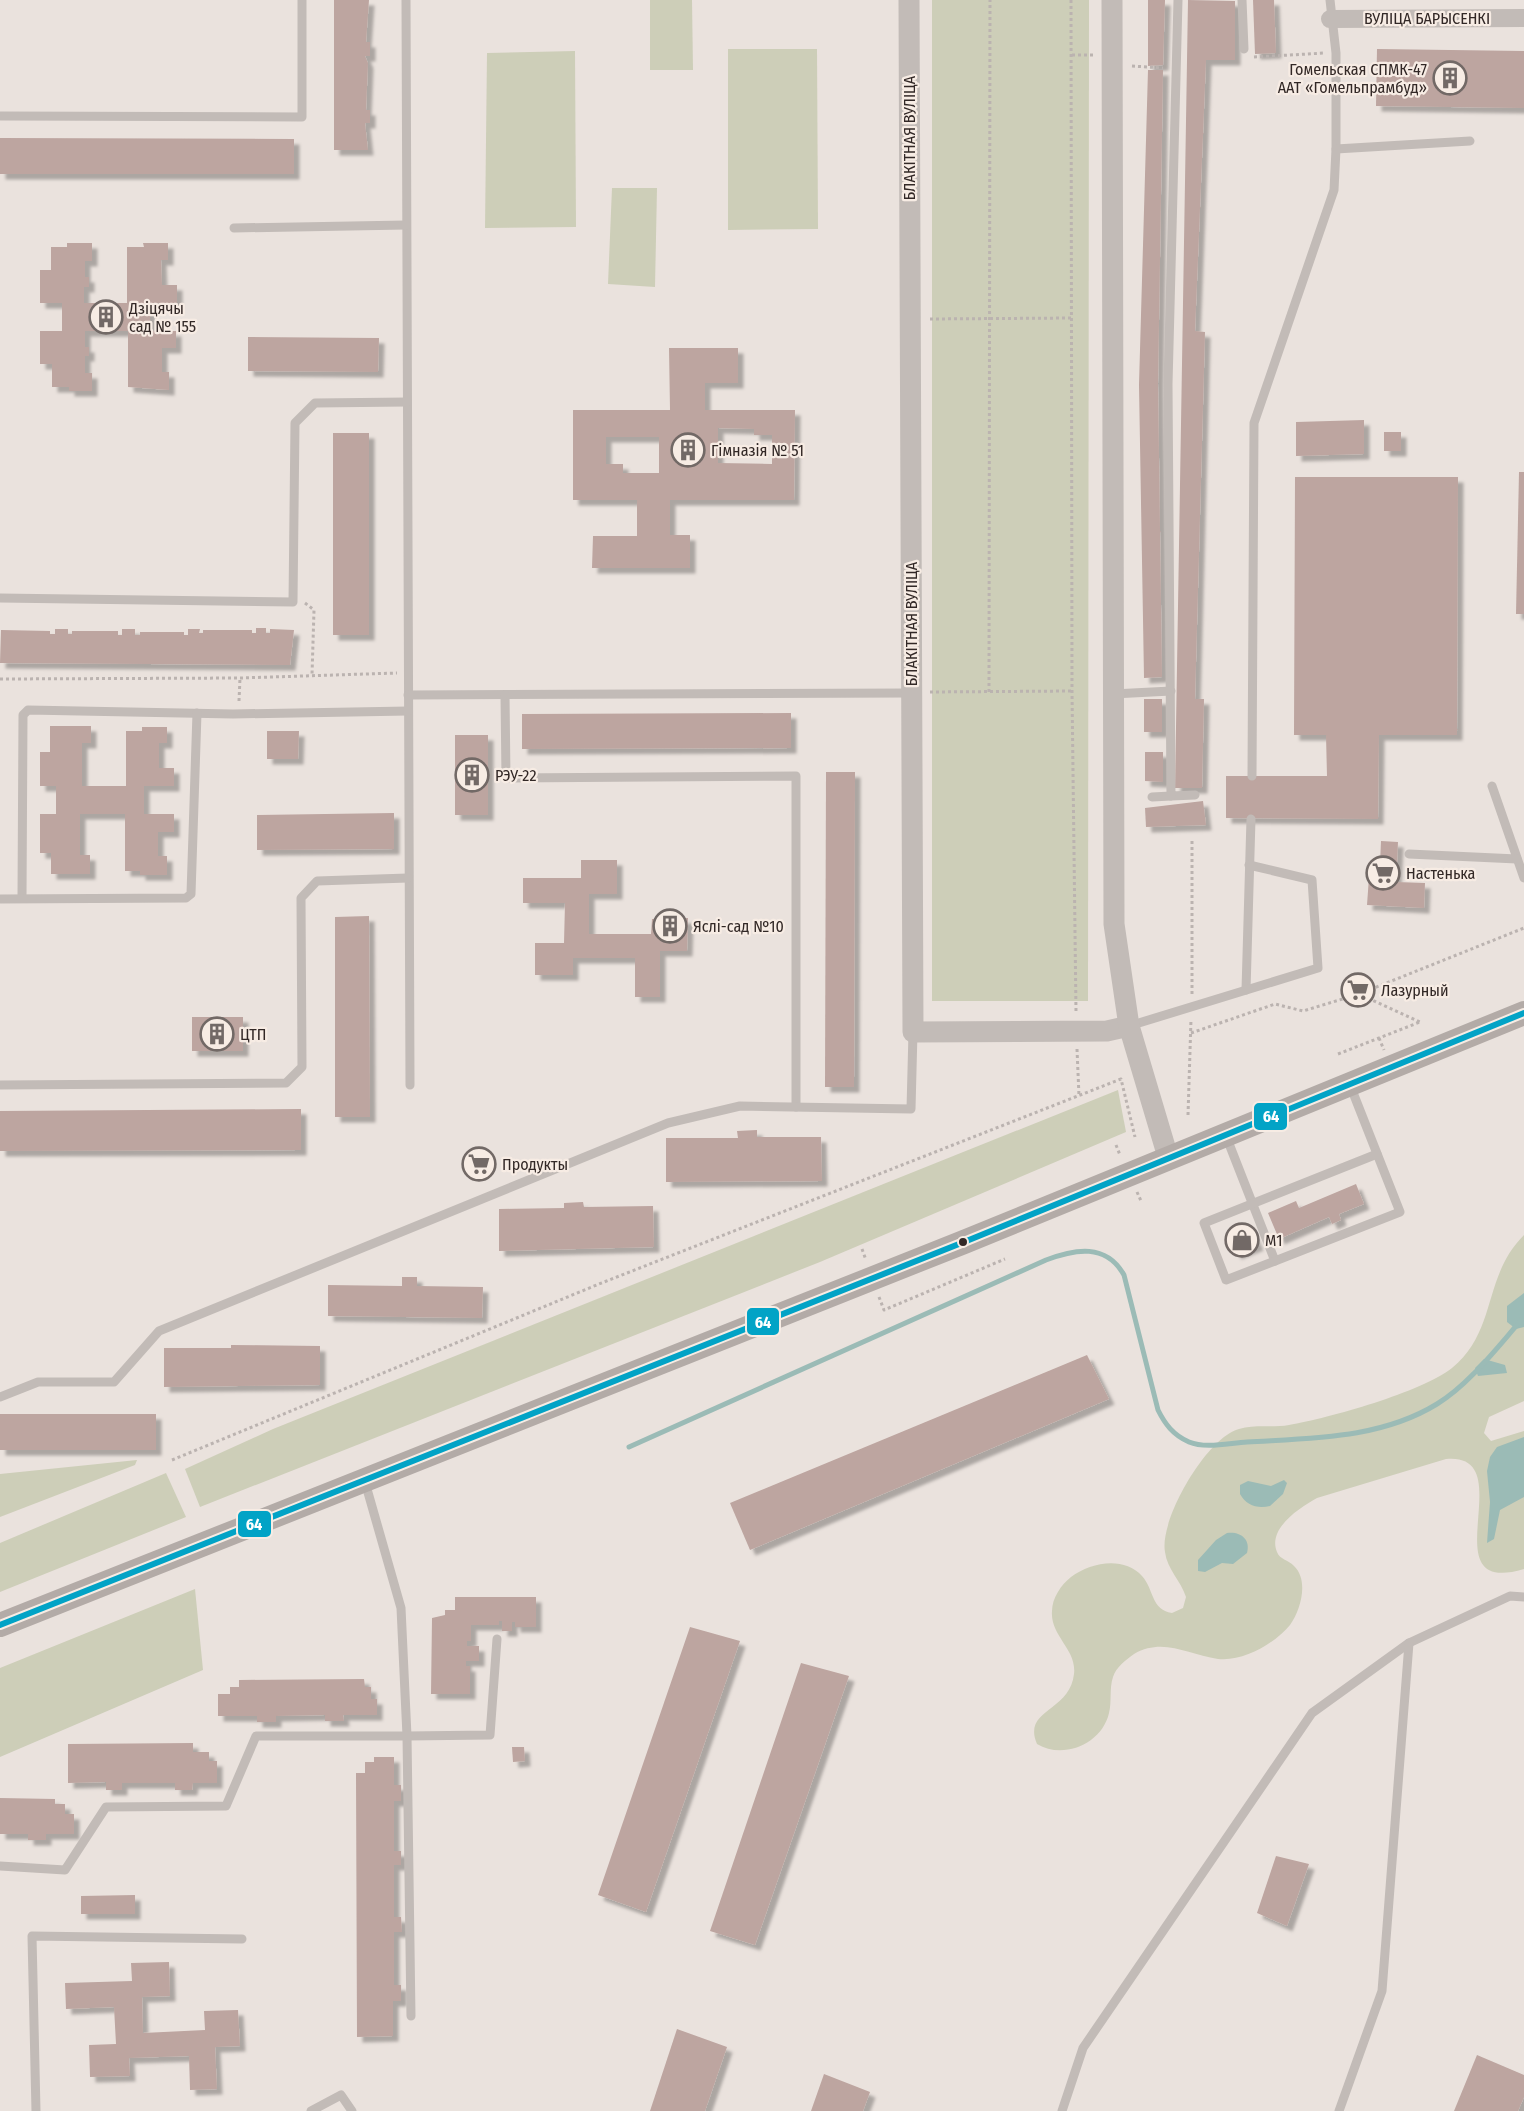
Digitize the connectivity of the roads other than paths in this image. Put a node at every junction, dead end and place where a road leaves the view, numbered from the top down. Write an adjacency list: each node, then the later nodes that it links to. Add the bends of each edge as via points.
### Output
1 (302, 0): 10 (lane, via 302,117)
2 (405, 0): 13 (lane)
3 (909, 0): 18 (street, БЛАКІТНАЯ ВУЛІЦА)
4 (1112, 0): 20 (street)
5 (1178, 0): 17 (lane, via 1168,384)
6 (1242, 0): 9 (lane)
7 (1330, 9): 8 (street, ВУЛІЦА БАРЫСЕНКІ); 12 (lane, via 1336,53)
8 (1524, 18)
9 (1245, 49)
10 (0, 116)
11 (1470, 141): 12 (lane)
12 (1336, 149): 24 (lane, via 1334,190 1254,423)
13 (406, 225): 14 (lane); 15 (lane)
14 (234, 228)
15 (407, 402): 16 (lane, via 315,404 295,423 293,602); 19 (lane)
16 (0, 598)
17 (1171, 691): 20 (lane); 27 (lane)
18 (911, 693): 21 (lane); 40 (street, БЛАКІТНАЯ ВУЛІЦА)
19 (408, 694): 21 (lane); 22 (lane)
20 (1113, 694): 39 (street, via 1114,924)
21 (505, 695): 44 (lane, via 506,778 796,776)
22 (408, 711): 23 (lane); 33 (lane)
23 (197, 713): 35 (lane, via 191,894 186,898); 35 (lane, via 28,710 23,715)
24 (1252, 776)
25 (1492, 786): 31 (lane)
26 (1195, 795): 27 (lane)
27 (1171, 796): 28 (lane)
28 (1152, 797)
29 (1251, 819): 32 (lane)
30 (1409, 854): 31 (lane)
31 (1517, 859): 34 (lane)
32 (1249, 865): 37 (lane); 37 (lane, via 1312,880 1318,968)
33 (408, 878): 42 (lane, via 317,881 301,898 302,1067 286,1083); 43 (lane)
34 (1524, 878)
35 (22, 897): 36 (lane)
36 (0, 899)
37 (1246, 990): 39 (lane)
38 (1524, 1013): 41 (main road)
39 (1129, 1026): 40 (street, via 1107,1031); 47 (street)
40 (913, 1032): 44 (lane, via 911,1109)
41 (1350, 1084): 45 (main road); 46 (lane)
42 (0, 1085)
43 (410, 1085)
44 (796, 1107): 50 (lane, via 740,1106 668,1123 159,1330 114,1382 38,1382)
45 (1226, 1136): 47 (main road); 48 (lane)
46 (1377, 1154): 48 (lane); 49 (lane, via 1400,1212)
47 (1168, 1157): 51 (main road)
48 (1253, 1204): 49 (lane); 49 (lane, via 1204,1223 1215,1252 1226,1280)
49 (1275, 1261)
50 (0, 1397)
51 (365, 1482): 53 (main road); 56 (lane, via 401,1608)
52 (1524, 1597): 55 (lane, via 1510,1596)
53 (0, 1625)
54 (497, 1639): 56 (lane, via 490,1735)
55 (1410, 1643): 63 (lane, via 1312,1713 1083,2048); 64 (lane, via 1382,1991)
56 (407, 1736): 57 (lane, via 256,1736 226,1806 105,1807 65,1870); 59 (lane)
57 (0, 1866)
58 (242, 1939): 60 (lane, via 32,1936)
59 (411, 2016)
60 (36, 2111)
61 (311, 2111): 62 (lane, via 341,2095)
62 (352, 2111)
63 (1062, 2111)
64 (1339, 2111)

